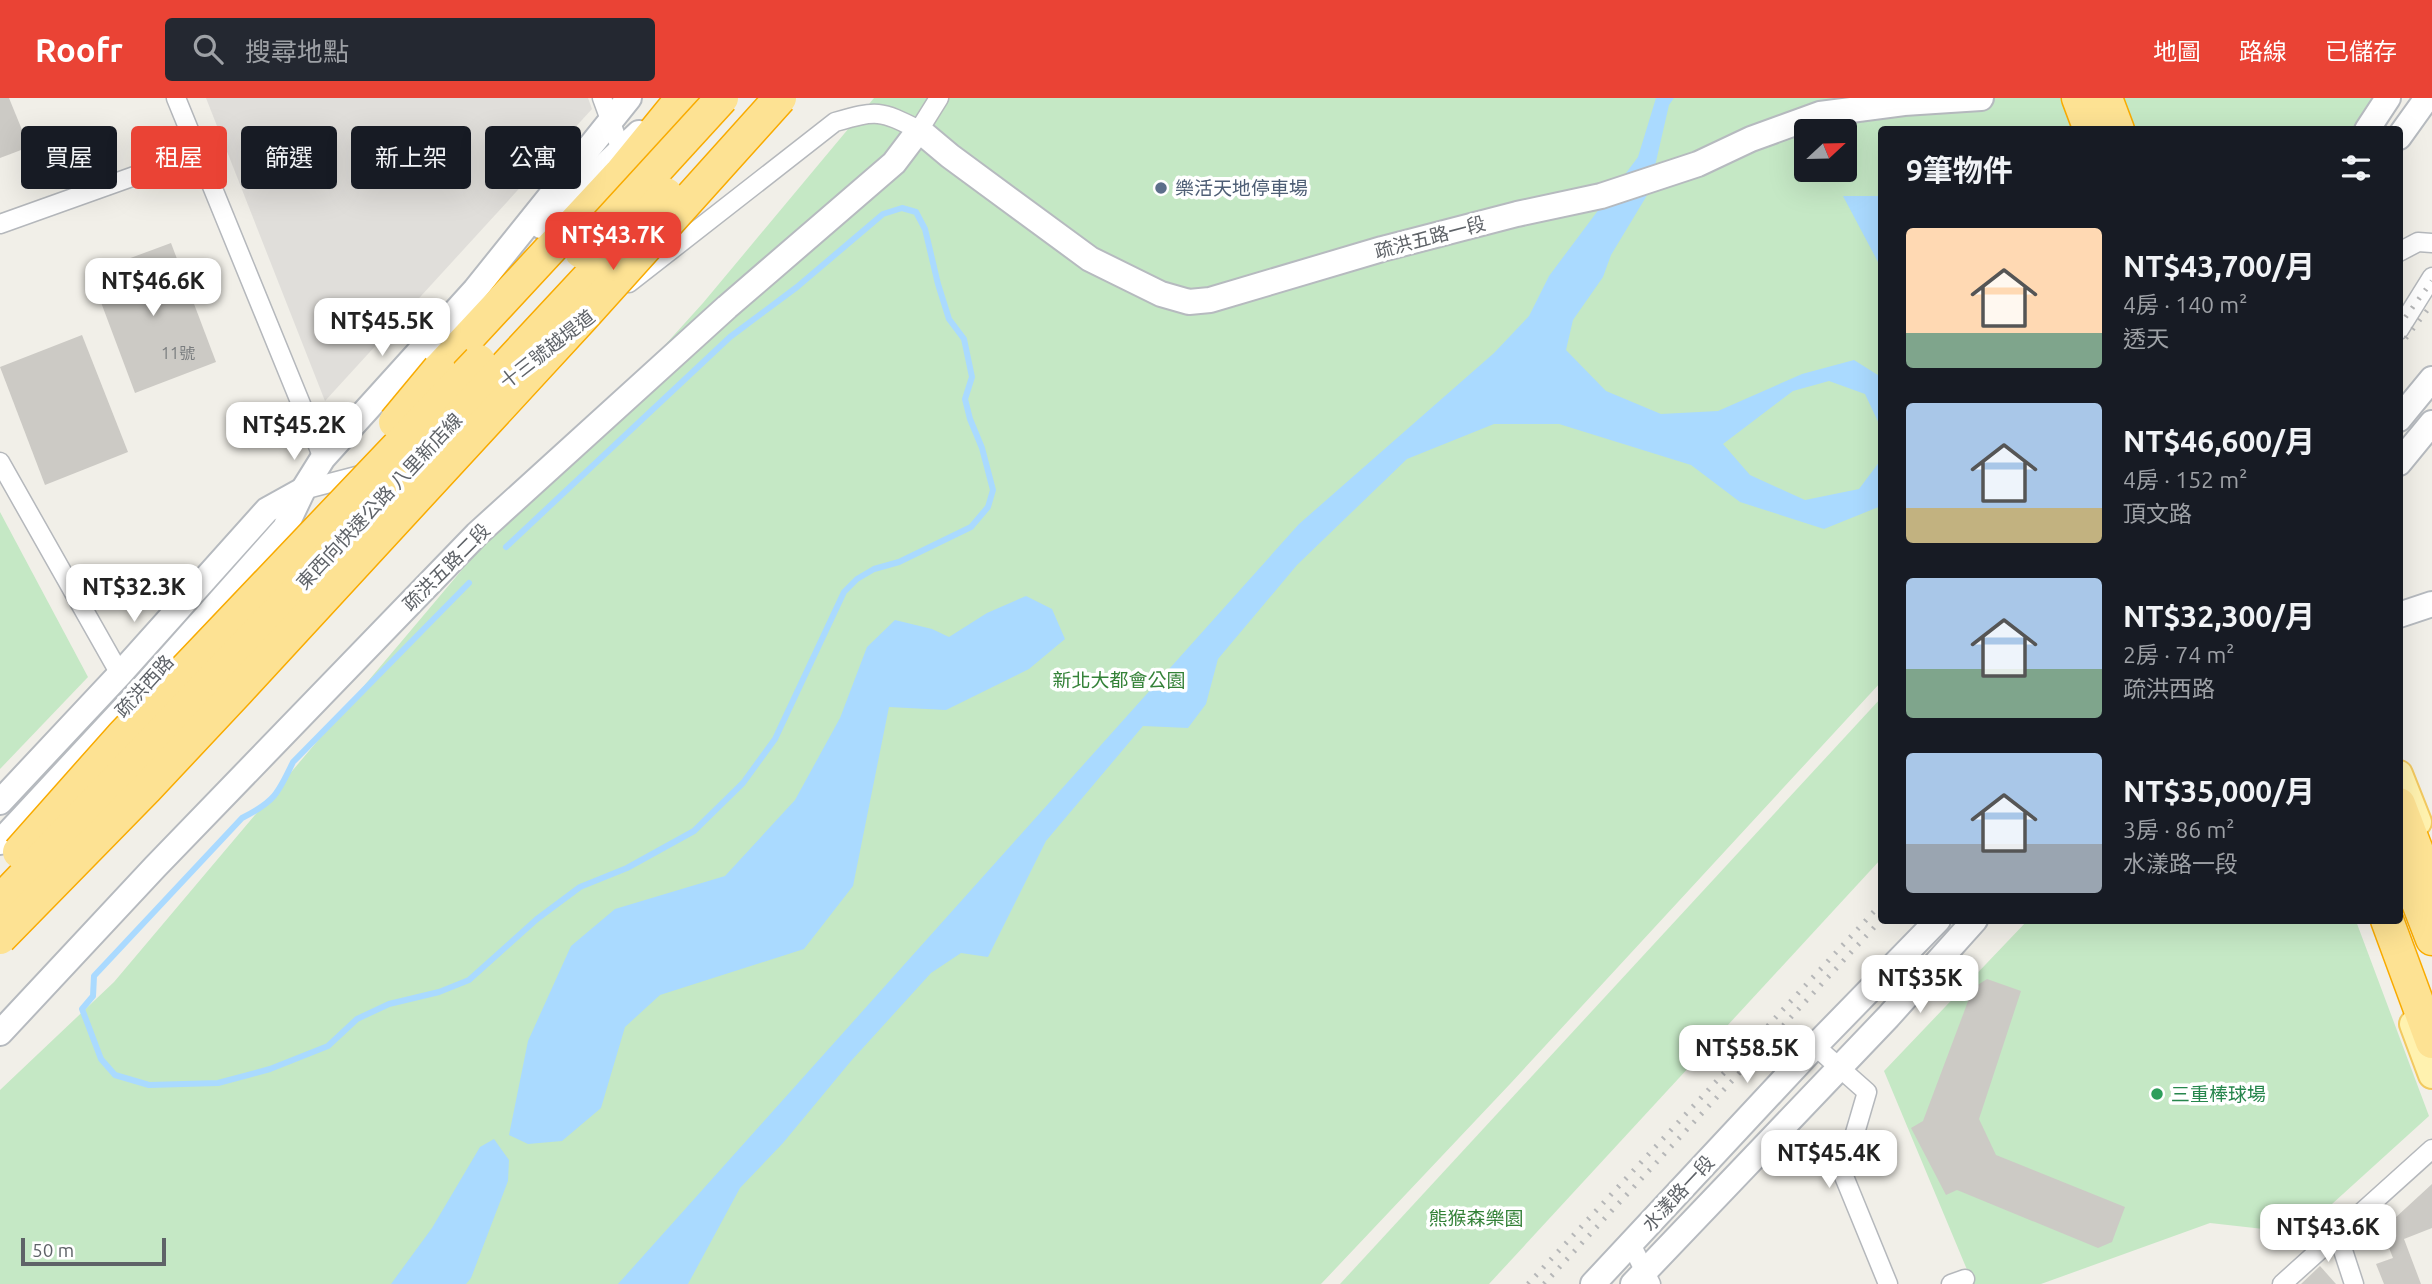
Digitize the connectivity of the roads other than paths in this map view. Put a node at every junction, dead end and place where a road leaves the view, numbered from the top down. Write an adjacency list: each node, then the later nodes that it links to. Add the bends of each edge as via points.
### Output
1 (176, 98): 15 (street)
2 (629, 98): 14 (street, 疏洪西路)
3 (674, 98): 21 (street, 疏洪西路)
4 (682, 98): 38 (highway, bridge, via 620,174 439,369)
5 (722, 98): 38 (highway, 東西向快速公路 八里新店線, bridge)
6 (756, 98): 50 (highway, 東西向快速公路 八里新店線, bridge, via 278,611)
7 (780, 98): 58 (highway, bridge, via 238,691)
8 (939, 98): 19 (street)
9 (1981, 98): 19 (street, 疏洪五路一段, via 1820,114 1699,164 1601,196 1505,217 1210,300 1189,302 1161,294 1090,259)
10 (2078, 98): 16 (highway)
11 (2106, 98): 17 (highway)
12 (2388, 98): 18 (street)
13 (2427, 98): 20 (street)
14 (606, 109): 21 (street); 28 (street, 疏洪西路)
15 (188, 126)
16 (2088, 126)
17 (2116, 126)
18 (2370, 126)
19 (919, 130): 36 (street, 十三號越堤道, via 888,114 866,113 835,122 402,464); 62 (street, 疏洪五路二段, via 894,163 477,534)
20 (2403, 131)
21 (621, 150): 28 (street, 疏洪西路)
22 (131, 177): 24 (street)
23 (214, 189): 33 (street)
24 (0, 223)
25 (2432, 243): 26 (street, via 2418,242)
26 (2403, 250)
27 (2432, 277): 29 (street)
28 (475, 290): 33 (street, 疏洪西路)
29 (2403, 324)
30 (2432, 379): 31 (street)
31 (2403, 414)
32 (2432, 423): 34 (street)
33 (323, 457): 36 (street, 疏洪西路)
34 (2403, 458)
35 (0, 463): 40 (street)
36 (303, 490): 40 (street, 疏洪西路, via 267,510); 44 (street, 疏洪西路, via 285,528)
37 (2432, 604): 39 (street)
38 (242, 610): 48 (highway, 東西向快速公路 八里新店線, bridge)
39 (2403, 614)
40 (120, 674): 42 (street, 疏洪西路)
41 (2403, 784): 46 (main road)
42 (0, 802)
43 (2403, 814): 49 (highway)
44 (0, 842)
45 (2403, 848): 57 (main road)
46 (2432, 859)
47 (2403, 864): 59 (highway)
48 (0, 872)
49 (2432, 890)
50 (0, 901)
51 (2403, 911): 60 (highway)
52 (1934, 924): 64 (street, 水漾路一段)
53 (1972, 924): 65 (street, 水漾路一段)
54 (2376, 924): 66 (main road)
55 (2388, 924): 63 (highway)
56 (2396, 924): 61 (main road)
57 (2432, 925)
58 (0, 938)
59 (2432, 939)
60 (2432, 987)
61 (2432, 1021)
62 (0, 1033)
63 (2432, 1042)
64 (1815, 1046): 65 (street); 69 (street, 水漾路一段)
65 (1837, 1068): 70 (street, 水漾路一段); 72 (street, via 1867,1092 1843,1174)
66 (2432, 1075)
67 (2432, 1149): 68 (street)
68 (2337, 1232): 73 (street); 74 (street)
69 (1631, 1244): 70 (street); 71 (street, 水漾路一段)
70 (1643, 1279)
71 (1593, 1284)
72 (1888, 1284)
73 (2282, 1284)
74 (2354, 1284)

